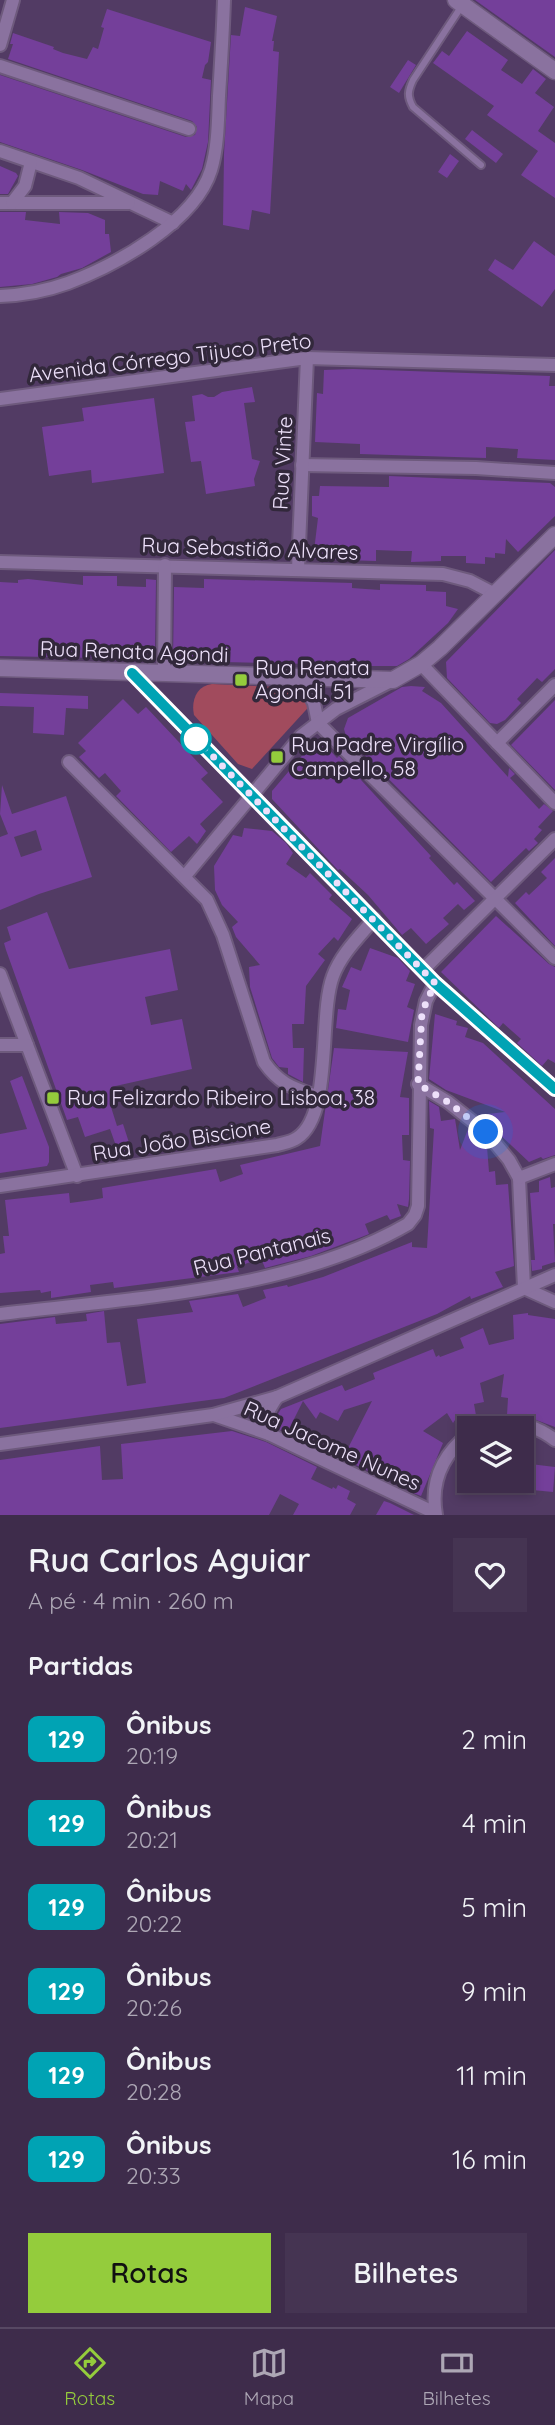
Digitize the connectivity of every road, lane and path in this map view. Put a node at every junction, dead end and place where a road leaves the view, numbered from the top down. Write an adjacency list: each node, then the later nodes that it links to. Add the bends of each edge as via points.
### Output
1 (13, 0): 4 (street)
2 (224, 0): 14 (street, via 218,133 211,171 194,201)
3 (461, 2): 7 (street); 11 (lane, via 408,91 413,107)
4 (3, 20): 5 (street)
5 (0, 45)
6 (0, 66): 8 (street)
7 (555, 71)
8 (189, 129)
9 (0, 151): 10 (street)
10 (31, 162): 12 (street, via 25,186); 13 (street)
11 (481, 165)
12 (6, 203): 13 (street)
13 (133, 203): 14 (street)
14 (173, 223): 15 (street, via 114,262 67,283)
15 (0, 296)
16 (307, 358): 17 (street, Avenida Córrego Tijuco Preto); 18 (street, Avenida Córrego Tijuco Preto); 19 (street, Rua Vinte)
17 (555, 365)
18 (0, 398)
19 (302, 465): 20 (street); 24 (street, Rua Vinte)
20 (555, 473)
21 (555, 535): 25 (street)
22 (0, 562): 23 (street, Rua Sebastião Alvares)
23 (165, 565): 24 (street, Rua Sebastião Alvares); 29 (street)
24 (298, 569): 25 (street, Rua Sebastião Alvares, via 443,574)
25 (495, 594): 26 (street)
26 (421, 664): 31 (street); 34 (street)
27 (0, 668): 28 (street, Rua Renata Agondi)
28 (132, 673): 29 (street, Rua Renata Agondi); 36 (street)
29 (164, 673): 30 (street, Rua Renata Agondi)
30 (302, 679): 31 (street, Rua Renata Agondi); 33 (street)
31 (393, 680): 33 (street)
32 (555, 685): 34 (street)
33 (318, 723): 36 (street, via 301,736); 40 (street)
34 (497, 743): 37 (street)
35 (69, 762): 39 (street)
36 (251, 795): 39 (street); 41 (street)
37 (555, 803)
38 (555, 839): 40 (street)
39 (185, 876): 50 (street, via 216,917 264,1062 284,1084)
40 (495, 900): 42 (street); 43 (street)
41 (374, 919): 43 (street); 50 (street, Rua João Biscione, via 332,976)
42 (555, 958)
43 (424, 970): 45 (street)
44 (0, 974): 47 (street)
45 (435, 983): 48 (street, Rua Pantanais, via 422,1012); 49 (street)
46 (0, 1045): 47 (street)
47 (27, 1045): 52 (street)
48 (418, 1084): 53 (street, via 486,1132); 58 (street, Rua Pantanais, via 418,1206 400,1228 323,1262 250,1279)
49 (555, 1089)
50 (319, 1097): 52 (street, Rua João Biscione, via 312,1121 296,1140)
51 (555, 1164): 53 (street)
52 (77, 1176): 54 (street, Rua João Biscione)
53 (519, 1178): 56 (street)
54 (0, 1186)
55 (555, 1275): 56 (street)
56 (524, 1288): 57 (street); 59 (street)
57 (555, 1302)
58 (0, 1314)
59 (277, 1397): 60 (street); 62 (street, via 265,1422)
60 (213, 1415): 62 (street, Rua Jacome Nunes); 65 (street)
61 (534, 1429): 63 (street)
62 (269, 1434): 66 (street, Rua Jacome Nunes)
63 (555, 1440)
64 (457, 1443): 66 (street, via 440,1465 434,1489)
65 (0, 1444)
66 (435, 1514)

